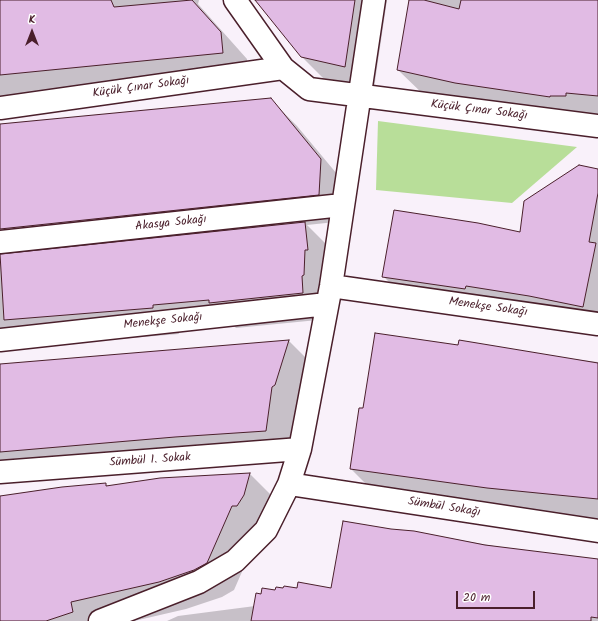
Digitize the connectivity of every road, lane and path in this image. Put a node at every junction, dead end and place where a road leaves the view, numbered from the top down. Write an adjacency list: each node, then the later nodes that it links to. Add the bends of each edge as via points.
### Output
1 (235, 0): 3 (street, Küçük Çınar Sokağı)
2 (374, 0): 4 (street)
3 (283, 68): 4 (street, Küçük Çınar Sokağı, via 309,90); 5 (street, Küçük Çınar Sokağı)
4 (361, 97): 6 (street, Küçük Çınar Sokağı); 7 (street)
5 (0, 108)
6 (598, 126)
7 (342, 205): 8 (street, Akasya Sokağı); 9 (street)
8 (0, 242)
9 (329, 295): 10 (street, Menekşe Sokağı); 11 (street, Menekşe Sokağı); 12 (street)
10 (598, 324)
11 (0, 340)
12 (300, 449): 13 (street, Sümbül 1. Sokak); 14 (street)
13 (0, 472)
14 (289, 484): 15 (street, Sümbül Sokağı); 16 (street, via 266,530 235,561 199,582)
15 (598, 531)
16 (100, 621)

